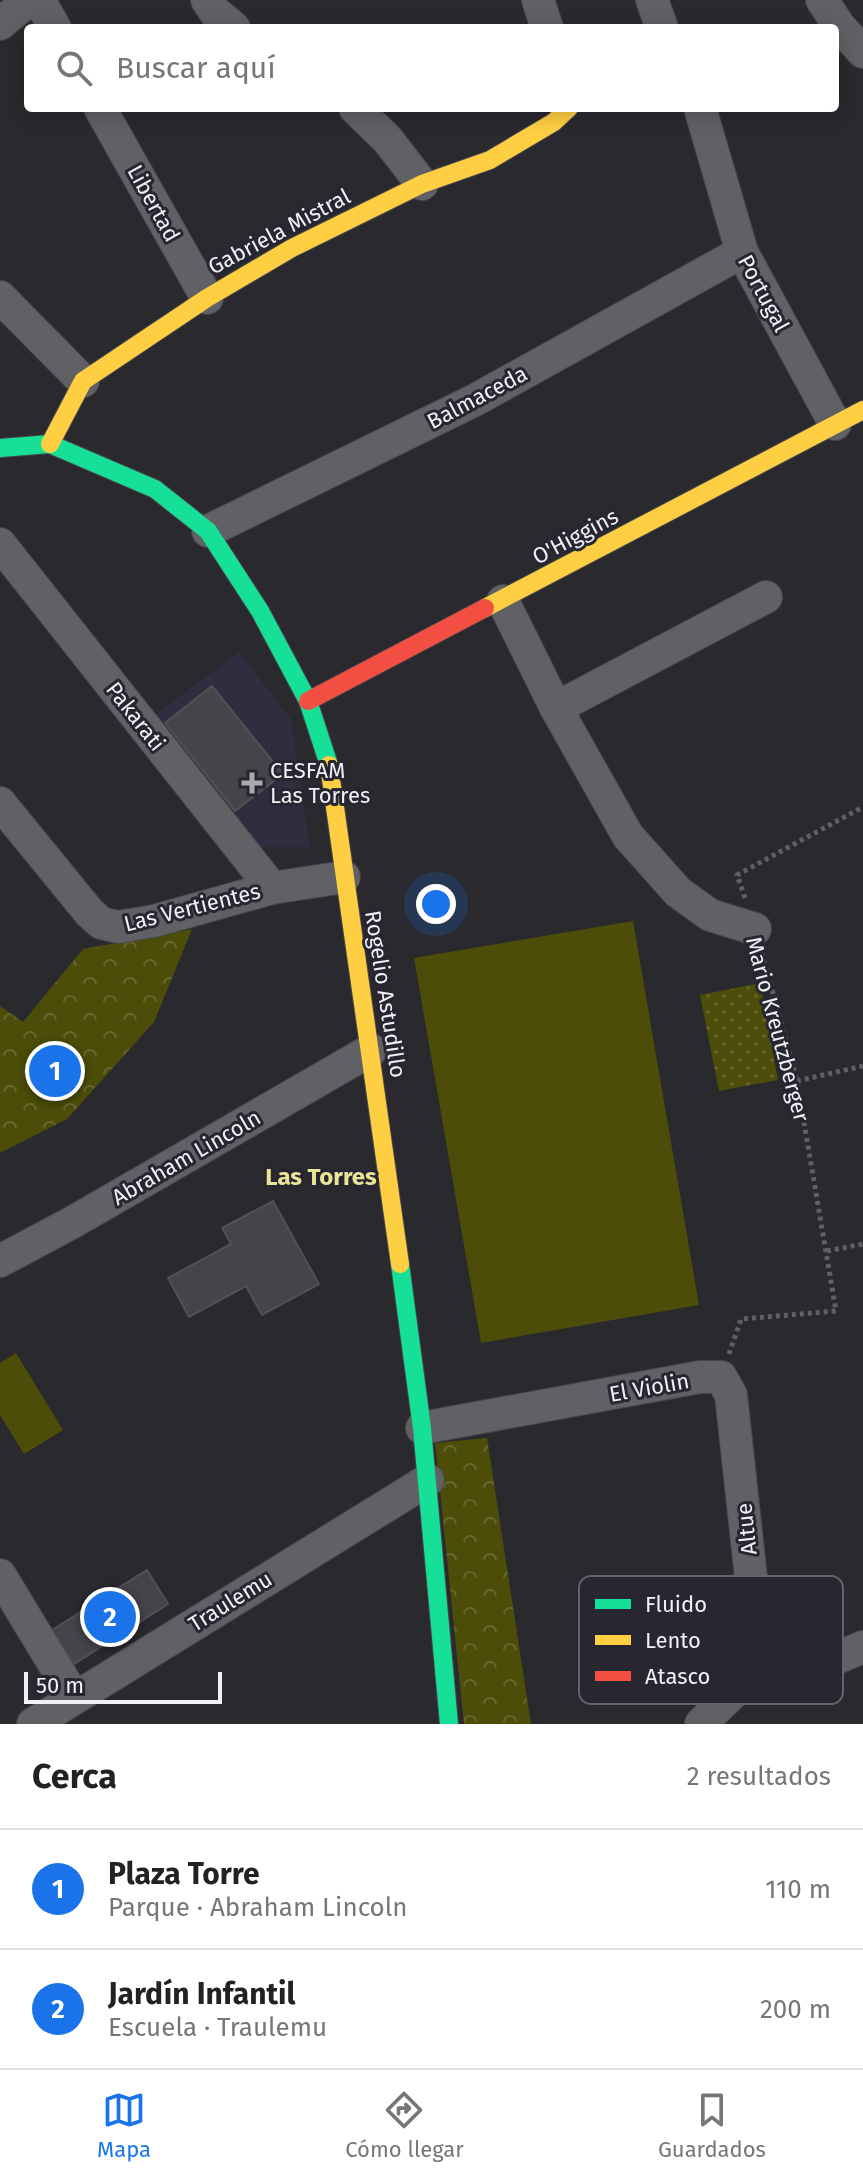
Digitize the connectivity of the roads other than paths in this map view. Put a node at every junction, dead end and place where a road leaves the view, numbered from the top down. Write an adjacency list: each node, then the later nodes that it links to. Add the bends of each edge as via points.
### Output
1 (29, 0): 7 (street)
2 (39, 0): 8 (street)
3 (207, 0): 9 (street)
4 (538, 0): 10 (street)
5 (652, 0): 11 (street)
6 (822, 0): 12 (street)
7 (0, 24)
8 (53, 24)
9 (229, 24)
10 (546, 24)
11 (661, 24)
12 (838, 24)
13 (839, 26): 14 (street)
14 (863, 52)
15 (102, 112): 22 (street, Libertad)
16 (359, 112): 19 (street)
17 (565, 112): 19 (street, Gabriela Mistral, via 490,160)
18 (701, 112): 20 (street, Portugal)
19 (422, 184): 22 (street, Gabriela Mistral, via 292,248)
20 (742, 252): 24 (street, Portugal); 27 (street, Balmaceda, via 475,400)
21 (0, 297): 23 (street)
22 (207, 298): 23 (street, Gabriela Mistral)
23 (83, 381): 25 (street, Gabriela Mistral)
24 (849, 417): 30 (street, O'Higgins)
25 (50, 444): 26 (street, Rogelio Astudillo); 27 (street, Rogelio Astudillo, via 155,489)
26 (0, 448)
27 (208, 531): 31 (street, Rogelio Astudillo, via 260,611)
28 (0, 544): 35 (street, Pakarati)
29 (766, 597): 32 (street)
30 (503, 601): 31 (street, O'Higgins); 32 (street, Mario Kreutzberger)
31 (308, 701): 34 (street, Rogelio Astudillo, via 331,771)
32 (556, 708): 36 (street, Mario Kreutzberger, via 628,836 678,892 710,915)
33 (0, 803): 35 (street, Las Vertientes, via 101,923 118,927 154,921)
34 (344, 877): 35 (street, Las Vertientes); 37 (street, Rogelio Astudillo)
35 (272, 888)
36 (755, 929)
37 (371, 1050): 38 (street, Abraham Lincoln); 40 (street, Rogelio Astudillo)
38 (0, 1261)
39 (721, 1377): 40 (street, El Violin); 43 (street, Altue, via 731,1395)
40 (422, 1428): 41 (street, Rogelio Astudillo)
41 (428, 1480): 46 (street, Traulemu); 49 (street, Rogelio Astudillo)
42 (0, 1575): 46 (street)
43 (751, 1576)
44 (863, 1647): 45 (street)
45 (843, 1655)
46 (74, 1697): 48 (street, Traulemu)
47 (721, 1704): 50 (street)
48 (33, 1724)
49 (449, 1724)
50 (701, 1724)

